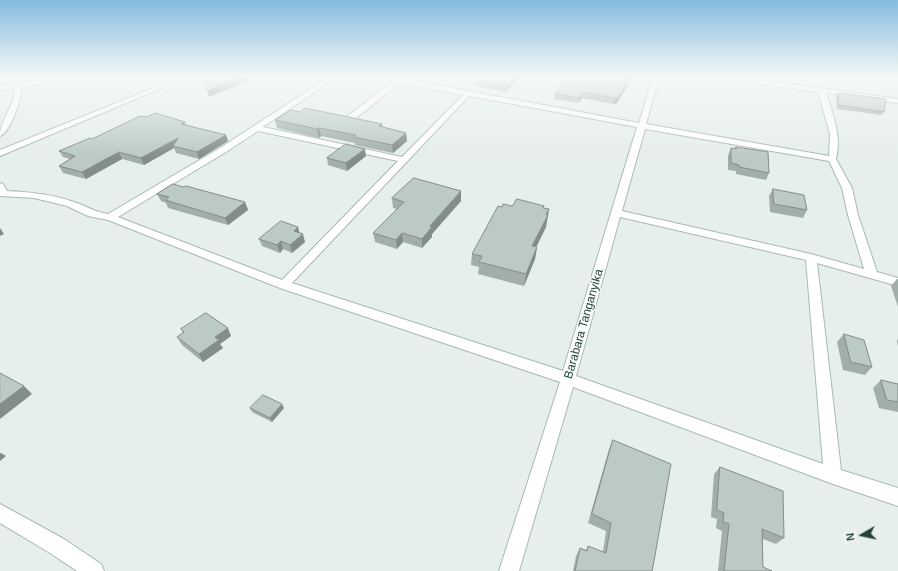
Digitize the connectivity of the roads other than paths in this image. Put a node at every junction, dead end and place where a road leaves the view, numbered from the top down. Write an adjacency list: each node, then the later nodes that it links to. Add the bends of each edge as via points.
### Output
1 (15, 104): 12 (street)
2 (120, 104): 13 (street)
3 (294, 104): 11 (street)
4 (370, 104): 9 (street)
5 (459, 104): 15 (street)
6 (520, 104): 10 (street)
7 (648, 104): 10 (street, Barabara Tanganyika)
8 (825, 104): 14 (street, via 835,151)
9 (349, 121)
10 (642, 126): 14 (street); 17 (street, Barabara Tanganyika)
11 (258, 128): 15 (street); 18 (street)
12 (0, 134)
13 (0, 153)
14 (832, 159): 20 (street, via 847,188)
15 (404, 160): 22 (street)
16 (1, 193): 18 (street, via 34,195 70,204 92,214)
17 (616, 213): 19 (street); 23 (street, Barabara Tanganyika)
18 (110, 217): 22 (street)
19 (811, 258): 20 (street); 24 (street)
20 (872, 275): 21 (street)
21 (898, 282)
22 (284, 284): 23 (street)
23 (568, 379): 24 (street); 28 (street, Barabara Tanganyika)
24 (833, 476): 25 (street)
25 (898, 497)
26 (0, 513): 27 (street)
27 (94, 571)
28 (509, 571)

